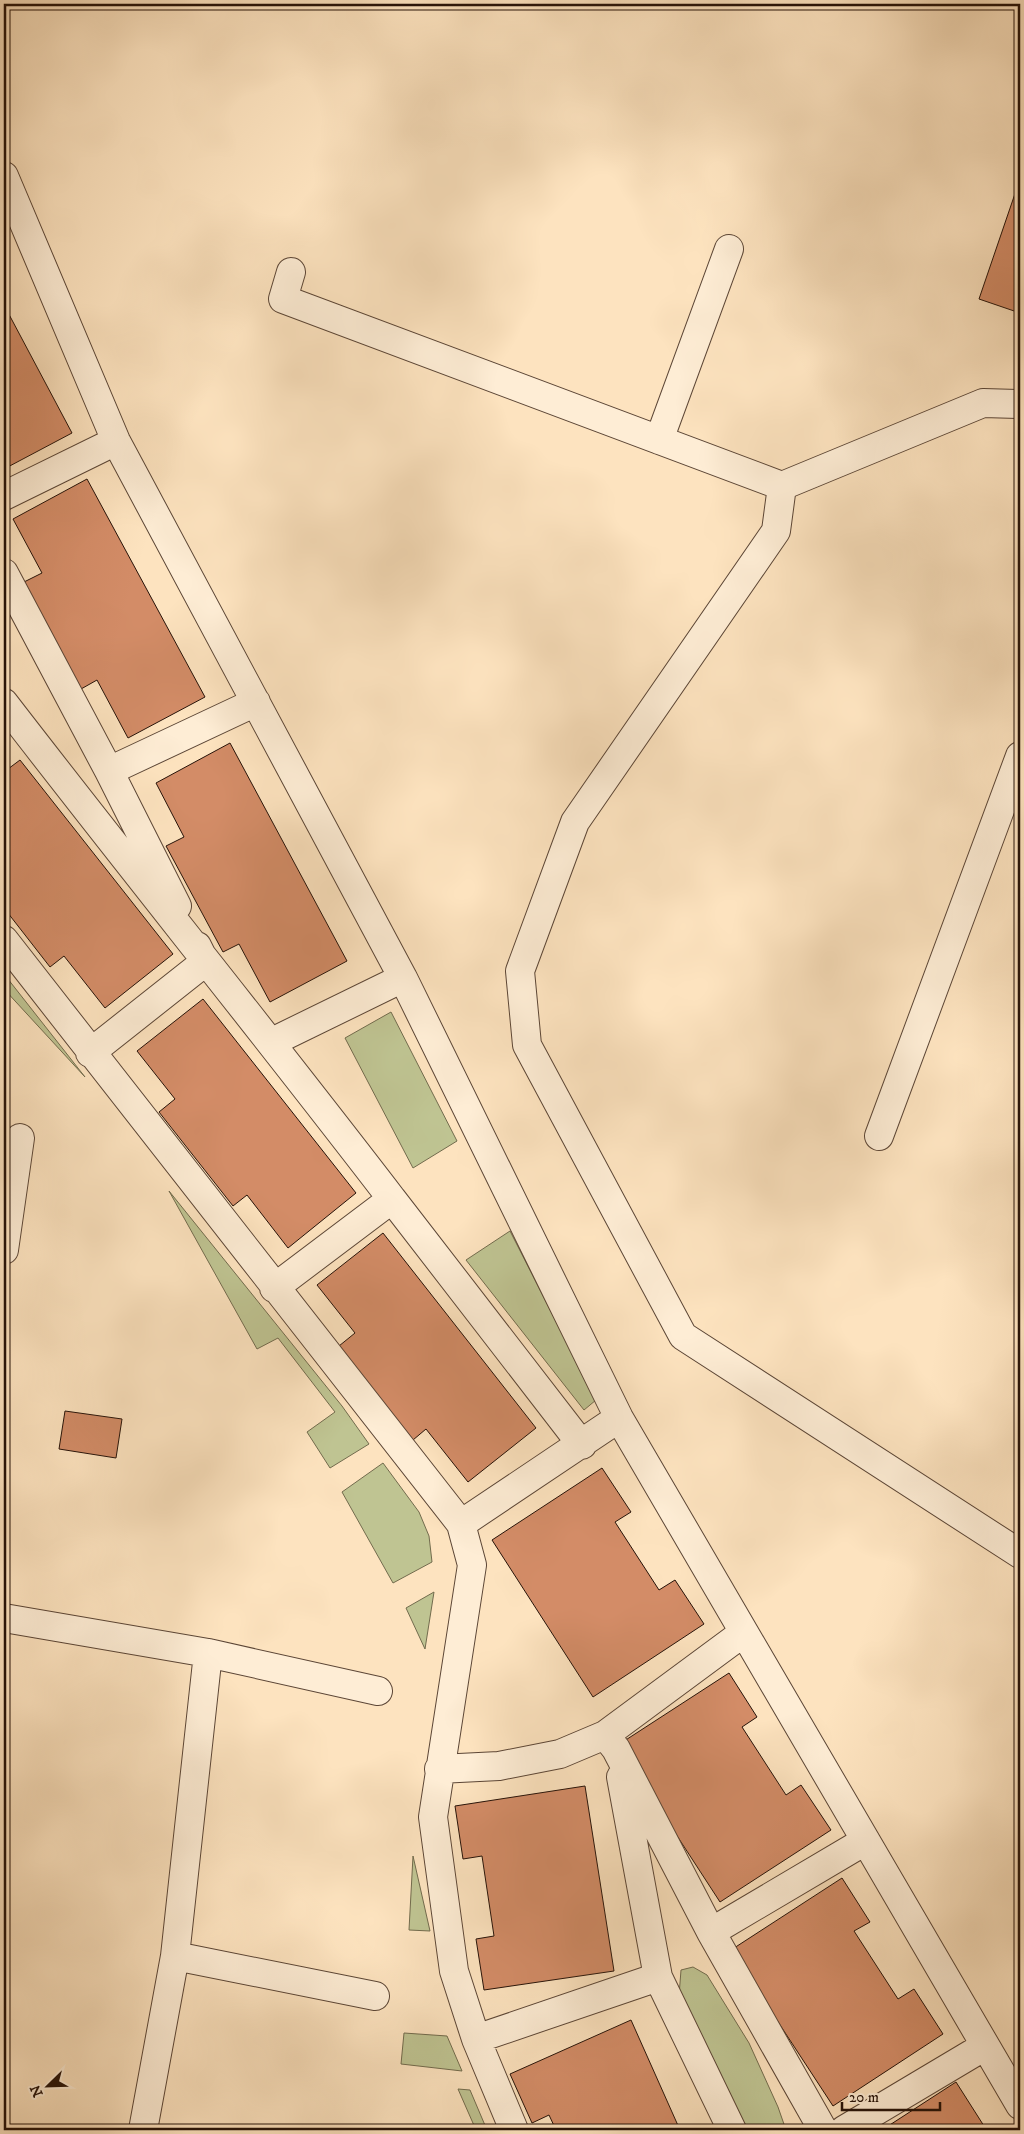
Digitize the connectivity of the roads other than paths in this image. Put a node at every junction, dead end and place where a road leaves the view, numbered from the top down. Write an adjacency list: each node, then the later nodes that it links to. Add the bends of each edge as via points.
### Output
1 (4, 176): 6 (street)
2 (729, 249): 5 (street)
3 (290, 272): 5 (street, via 283,299)
4 (1020, 404): 7 (street, via 983,403)
5 (659, 440): 7 (street)
6 (116, 441): 8 (street); 10 (street)
7 (782, 486): 29 (street, via 776,531 576,822 520,972 527,1045 683,1336)
8 (4, 496)
9 (4, 574): 14 (street)
10 (256, 702): 14 (street); 17 (street)
11 (4, 703): 12 (street)
12 (12, 731): 16 (street)
13 (1020, 756): 20 (street)
14 (109, 771): 16 (street)
15 (4, 940): 19 (street)
16 (205, 962): 18 (street); 19 (street)
17 (403, 978): 18 (street); 26 (street)
18 (272, 1042): 22 (street)
19 (90, 1052): 25 (street)
20 (879, 1136)
21 (20, 1138): 23 (street)
22 (392, 1199): 25 (street); 27 (street)
23 (7, 1204): 24 (street)
24 (4, 1250)
25 (274, 1288): 28 (street)
26 (619, 1418): 27 (street); 31 (street)
27 (582, 1445): 28 (street)
28 (461, 1524): 35 (street, via 472,1565)
29 (1020, 1554)
30 (4, 1618): 32 (street)
31 (743, 1634): 34 (street); 36 (street)
32 (208, 1653): 33 (street); 38 (street)
33 (378, 1691)
34 (610, 1742): 35 (street, via 499,1766); 37 (street); 39 (street)
35 (439, 1769): 41 (street, via 433,1817 454,1971)
36 (865, 1841): 37 (street); 42 (street)
37 (711, 1932): 47 (street)
38 (175, 1956): 40 (street); 44 (street)
39 (658, 1977): 41 (street); 46 (street)
40 (375, 1996)
41 (476, 2039): 45 (street)
42 (986, 2046): 43 (street); 48 (street)
43 (1020, 2105)
44 (144, 2130)
45 (514, 2130)
46 (732, 2130)
47 (823, 2130)
48 (844, 2130)

